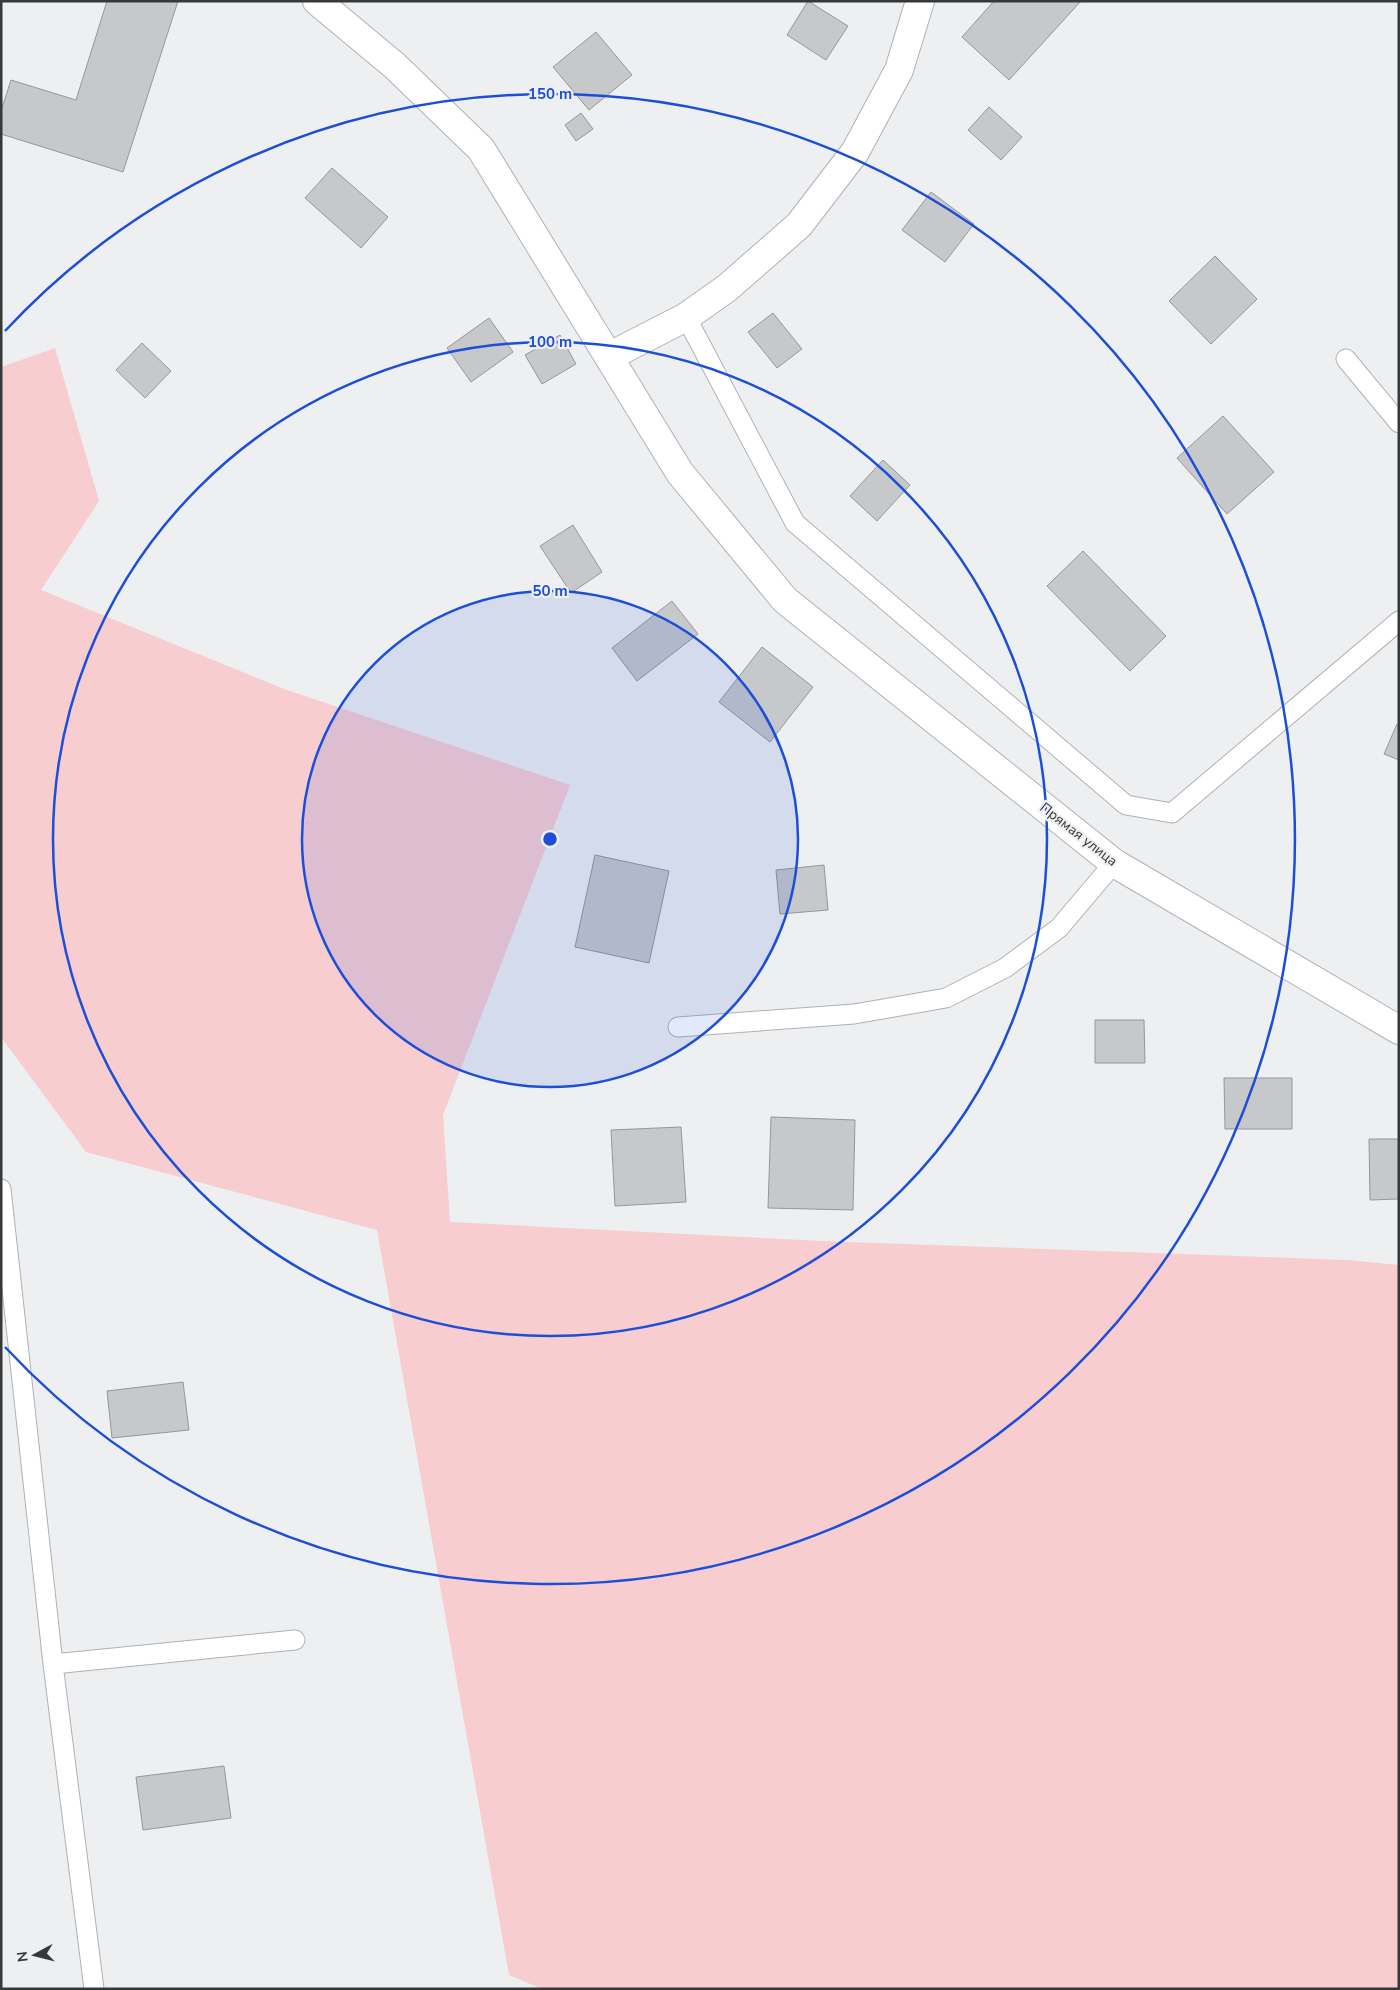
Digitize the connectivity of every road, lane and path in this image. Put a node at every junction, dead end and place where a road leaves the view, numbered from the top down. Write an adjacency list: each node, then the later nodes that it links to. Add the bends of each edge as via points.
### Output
1 (317, 1): 4 (street, Прямая улица, via 395,66 481,149)
2 (920, 1): 3 (street, via 900,70 856,152 799,225 727,288)
3 (686, 317): 4 (street); 7 (lane, via 795,523 1126,805 1172,813)
4 (610, 356): 8 (street, Прямая улица, via 680,473 785,600)
5 (1346, 359): 6 (lane)
6 (1399, 423)
7 (1399, 621)
8 (1114, 863): 9 (lane, via 1060,928 1005,968 946,998 854,1014); 10 (street, Прямая улица)
9 (678, 1027)
10 (1399, 1030)
11 (1, 1189): 13 (lane)
12 (295, 1640): 13 (lane)
13 (53, 1664): 14 (lane)
14 (94, 1989)

